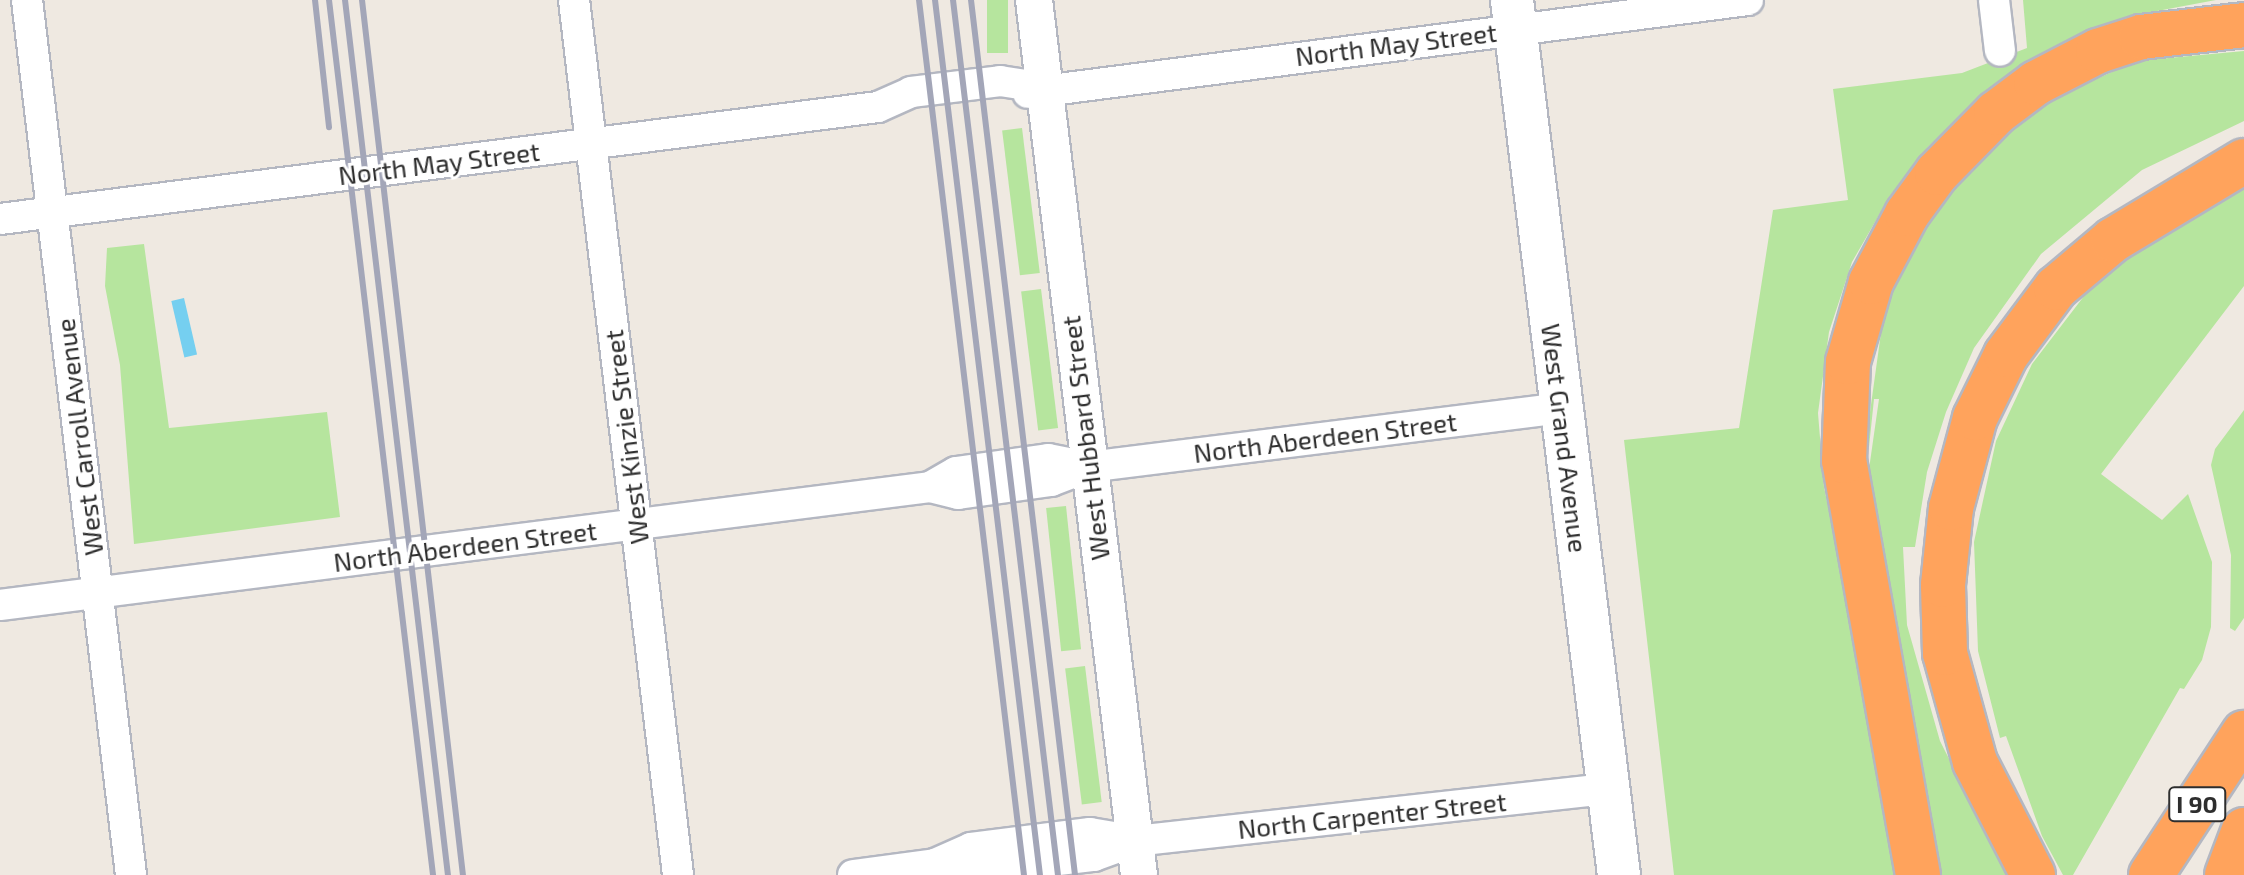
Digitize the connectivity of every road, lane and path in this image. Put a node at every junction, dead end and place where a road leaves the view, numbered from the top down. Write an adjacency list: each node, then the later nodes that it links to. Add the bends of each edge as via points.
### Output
1 (27, 0): 12 (street, West Carroll Avenue)
2 (574, 0): 10 (street, West Kinzie Street)
3 (1034, 0): 9 (street, West Hubbard Street)
4 (1748, 0): 6 (street, North May Street)
5 (1994, 0): 8 (street)
6 (1514, 15): 9 (street, North May Street); 14 (main road, West Grand Avenue)
7 (2244, 25): 27 (highway, via 2141,37 2098,51 2036,83 1996,113 1937,173 1907,214 1871,282 1848,362 1844,461)
8 (2000, 51)
9 (1045, 88): 10 (street, North May Street, via 1000,81 911,92 878,107); 15 (street, West Hubbard Street)
10 (591, 143): 12 (street, North May Street); 16 (street, West Kinzie Street)
11 (2244, 161): 22 (highway, via 2113,240 2056,288 2006,355 1975,418 1951,508 1943,585 1945,653 1975,762)
12 (52, 212): 13 (street, North May Street); 17 (street, West Carroll Avenue)
13 (0, 219)
14 (1562, 408): 15 (street, North Aberdeen Street); 20 (main road, West Grand Avenue)
15 (1088, 467): 16 (street, North Aberdeen Street, via 1048,459 956,472 930,487); 21 (street, West Hubbard Street)
16 (636, 524): 17 (street, North Aberdeen Street); 24 (street, West Kinzie Street)
17 (97, 593): 18 (street, North Aberdeen Street); 23 (street, West Carroll Avenue)
18 (0, 605)
19 (2244, 733): 28 (highway, I 90)
20 (1609, 789): 21 (street, North Carpenter Street); 26 (main road, West Grand Avenue)
21 (1137, 858): 25 (street, North Carpenter Street, via 1090,833 971,848 935,864)
22 (2030, 868)
23 (131, 875)
24 (678, 875)
25 (853, 875)
26 (1619, 875)
27 (1918, 875)
28 (2151, 875)

